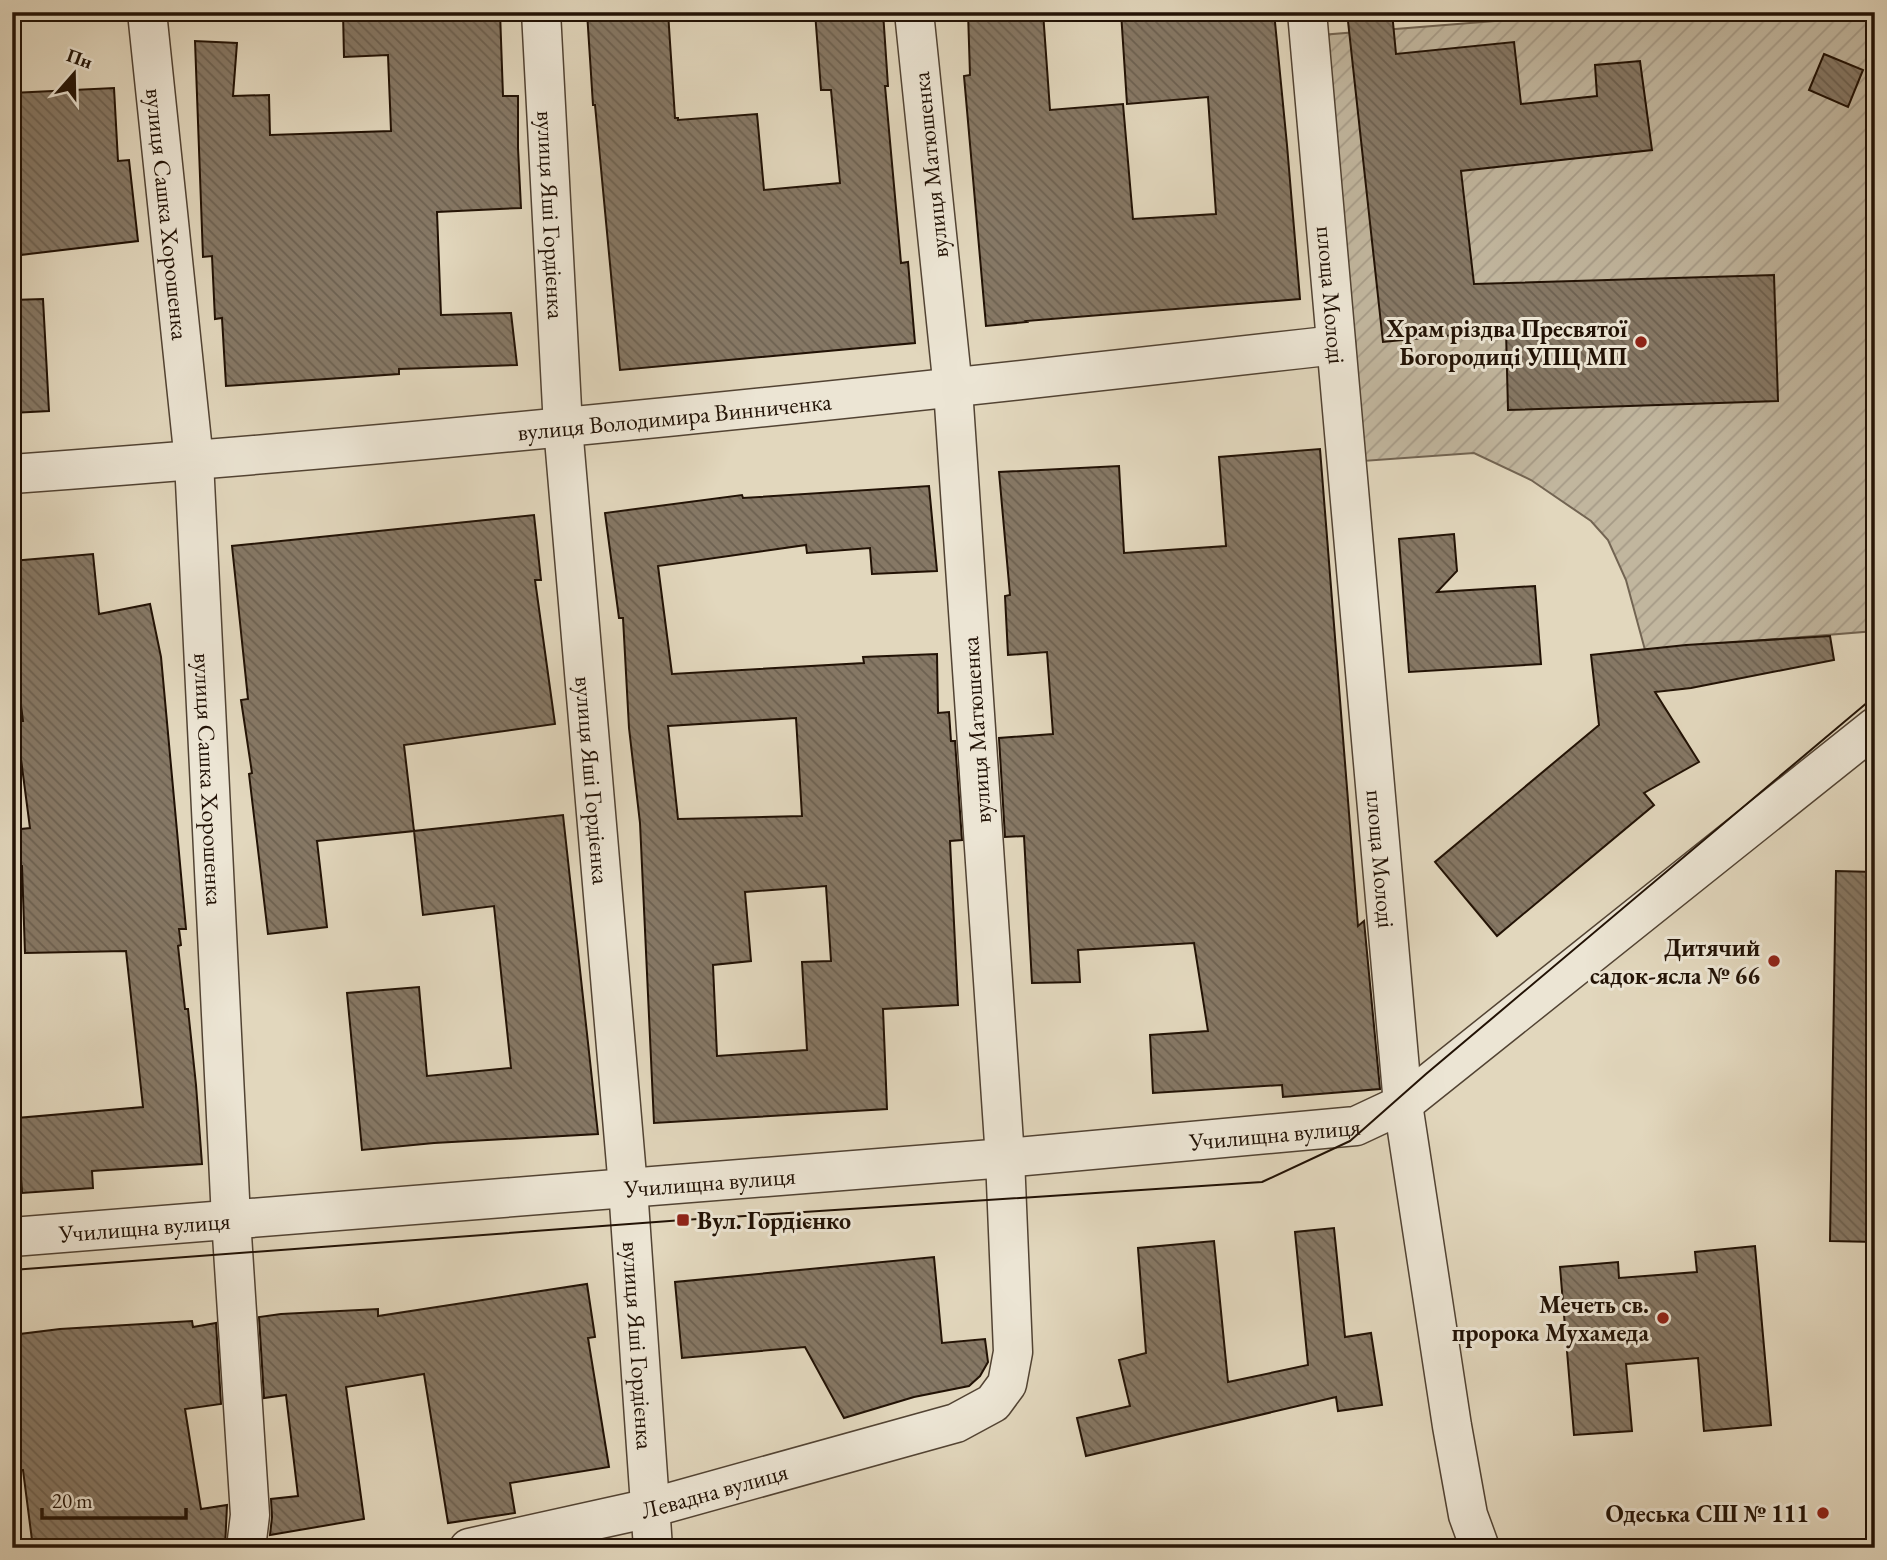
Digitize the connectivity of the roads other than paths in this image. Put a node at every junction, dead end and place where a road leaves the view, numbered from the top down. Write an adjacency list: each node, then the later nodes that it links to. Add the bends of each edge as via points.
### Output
1 (147, 12): 8 (street, вулиця Сашка Хорошенка)
2 (541, 12): 7 (street, вулиця Яші Гордієнка)
3 (914, 12): 6 (street, вулиця Матюшенка)
4 (1307, 12): 5 (street, площа Молоді)
5 (1336, 345): 6 (street, вулиця Володимира Винниченка); 11 (street, площа Молоді)
6 (953, 388): 7 (street, вулиця Володимира Винниченка); 12 (street, вулиця Матюшенка)
7 (563, 427): 8 (street, вулиця Володимира Винниченка); 13 (street, вулиця Яші Гордієнка)
8 (194, 461): 9 (street, вулиця Володимира Винниченка); 14 (street, вулиця Сашка Хорошенка)
9 (12, 474)
10 (1875, 727): 11 (street)
11 (1403, 1104): 12 (street, Училищна вулиця, via 1356,1126); 21 (street, площа Молоді, via 1452,1426 1468,1515)
12 (1005, 1158): 13 (street, Училищна вулиця); 16 (street, вулиця Матюшенка, via 1013,1352 1007,1384 993,1403)
13 (628, 1188): 14 (street, Училищна вулиця); 17 (street, вулиця Яші Гордієнка)
14 (231, 1219): 15 (street, Училищна вулиця); 18 (street, вулиця Сашка Хорошенка, via 250,1515)
15 (12, 1237)
16 (956, 1423): 17 (street, Левадна вулиця)
17 (650, 1508): 19 (street, Левадна вулиця); 20 (street, вулиця Яші Гордієнка)
18 (246, 1548)
19 (469, 1548)
20 (653, 1548)
21 (1480, 1548)

